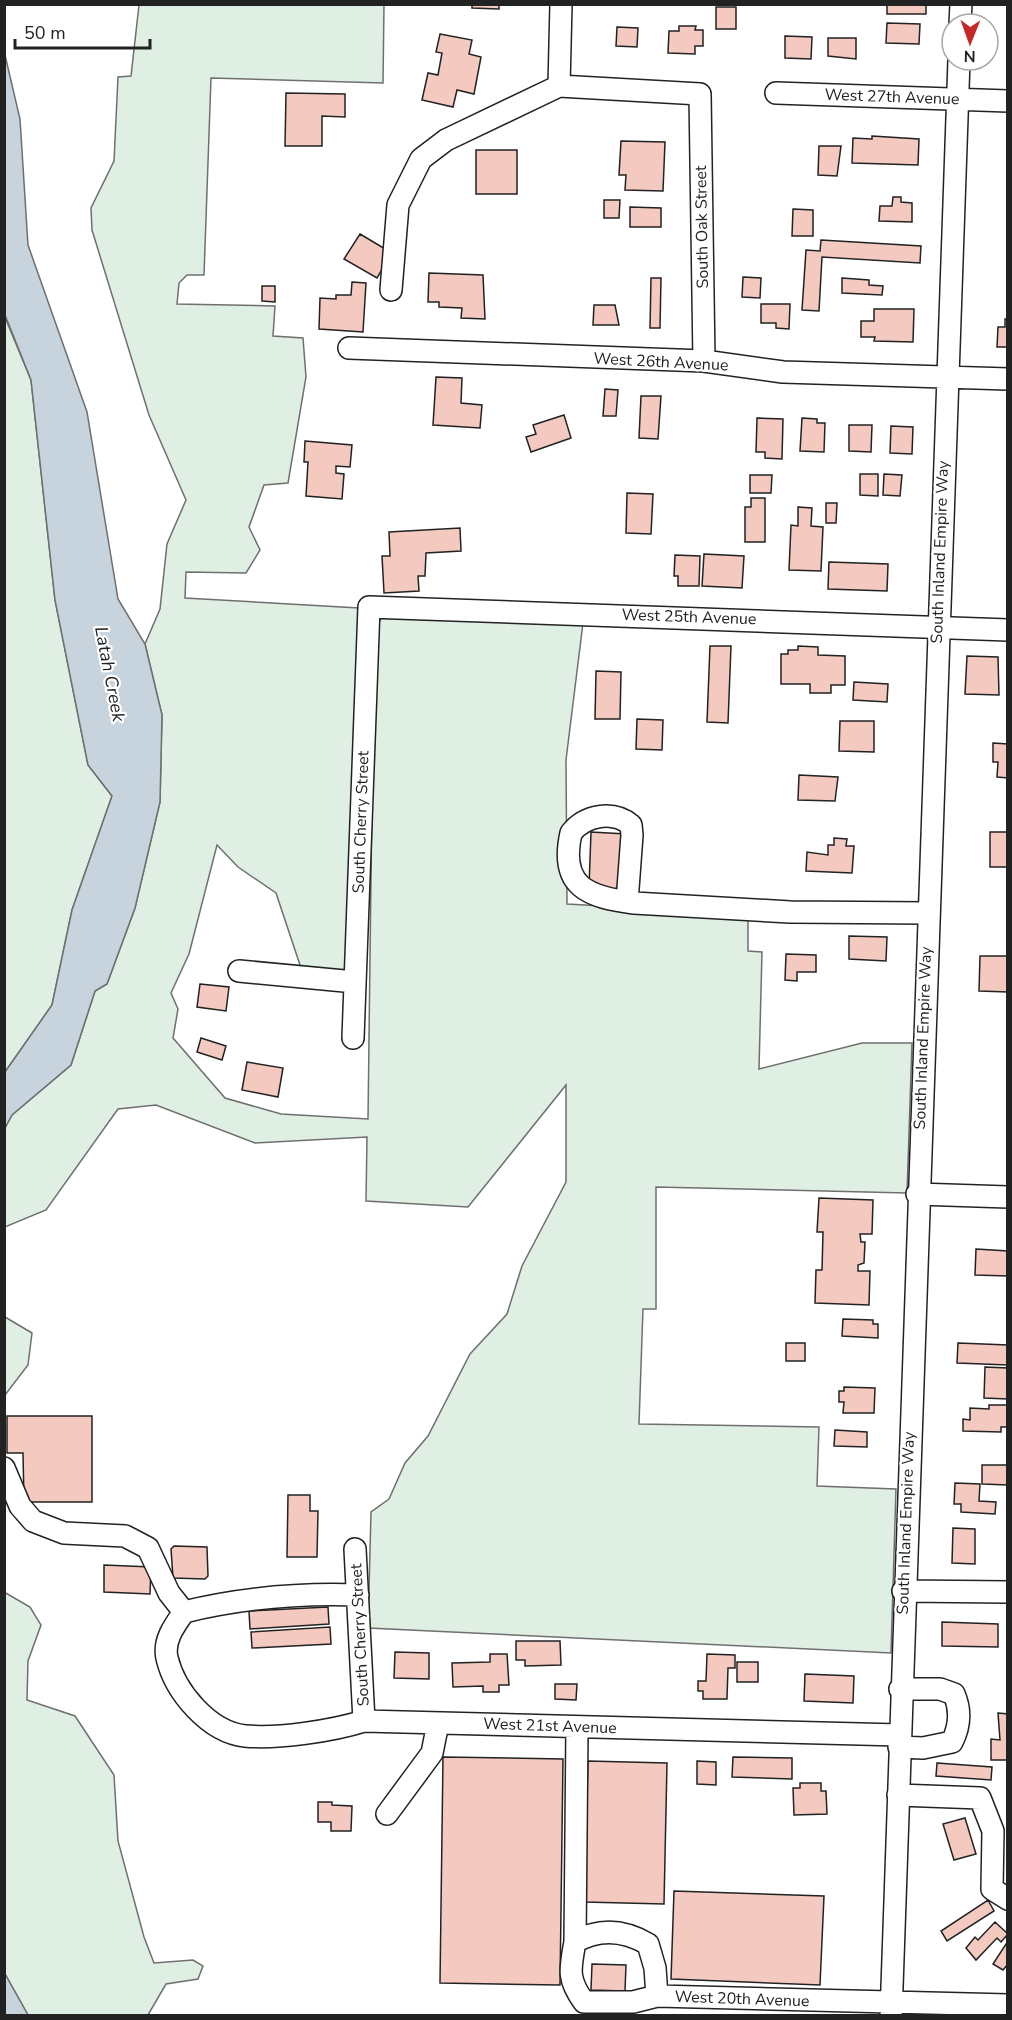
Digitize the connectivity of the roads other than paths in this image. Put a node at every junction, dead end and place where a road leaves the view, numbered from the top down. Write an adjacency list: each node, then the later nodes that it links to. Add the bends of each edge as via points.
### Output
1 (561, 4): 3 (street)
2 (958, 72): 5 (street, South Inland Empire Way)
3 (559, 86): 7 (street, via 446,140 421,159 398,205); 9 (street, South Oak Street, via 700,94)
4 (776, 93): 5 (street, West 27th Avenue)
5 (957, 99): 6 (street, West 27th Avenue); 10 (street, South Inland Empire Way)
6 (1008, 101)
7 (392, 290)
8 (349, 348): 9 (street, West 26th Avenue)
9 (704, 360): 10 (street, West 26th Avenue, via 783,372)
10 (947, 377): 11 (street, West 26th Avenue); 13 (street, South Inland Empire Way)
11 (1008, 378)
12 (369, 607): 13 (street, West 25th Avenue); 18 (street, South Cherry Street)
13 (938, 625): 14 (street, West 25th Avenue); 16 (street, South Inland Empire Way)
14 (1008, 630)
15 (627, 902): 16 (street, via 790,912)
16 (927, 913): 20 (street, South Inland Empire Way)
17 (239, 971): 18 (street)
18 (355, 982): 19 (street, South Cherry Street)
19 (353, 1038)
20 (917, 1194): 21 (street); 24 (street, South Inland Empire Way)
21 (1008, 1197)
22 (4, 1468): 27 (street, via 20,1506 33,1521 64,1533 125,1536 148,1548 169,1593)
23 (356, 1549): 26 (street, South Cherry Street)
24 (903, 1591): 25 (street); 28 (street, South Inland Empire Way)
25 (1008, 1592)
26 (358, 1596): 27 (street, via 309,1594 225,1602); 29 (street, South Cherry Street)
27 (184, 1612): 29 (street, West 21st Avenue, via 170,1632 167,1657 178,1686 205,1720 243,1736 331,1731)
28 (900, 1689): 32 (street, South Inland Empire Way); 32 (street, via 940,1689 954,1694 958,1729 952,1742 941,1746)
29 (364, 1721): 30 (street, West 21st Avenue)
30 (438, 1723): 31 (street, West 21st Avenue); 34 (street, via 432,1753)
31 (577, 1727): 32 (street, West 21st Avenue); 36 (street)
32 (899, 1741): 33 (street, South Inland Empire Way)
33 (898, 1795): 35 (street, via 980,1798 993,1831 992,1888); 40 (street, South Inland Empire Way)
34 (387, 1814)
35 (1008, 1899)
36 (575, 1942): 37 (street, via 589,1934 607,1932 634,1935 648,1944); 39 (street, via 572,1986)
37 (657, 1996): 39 (street); 40 (street, West 20th Avenue)
38 (1008, 2005): 40 (street, West 20th Avenue)
39 (583, 2009)
40 (891, 2009)

